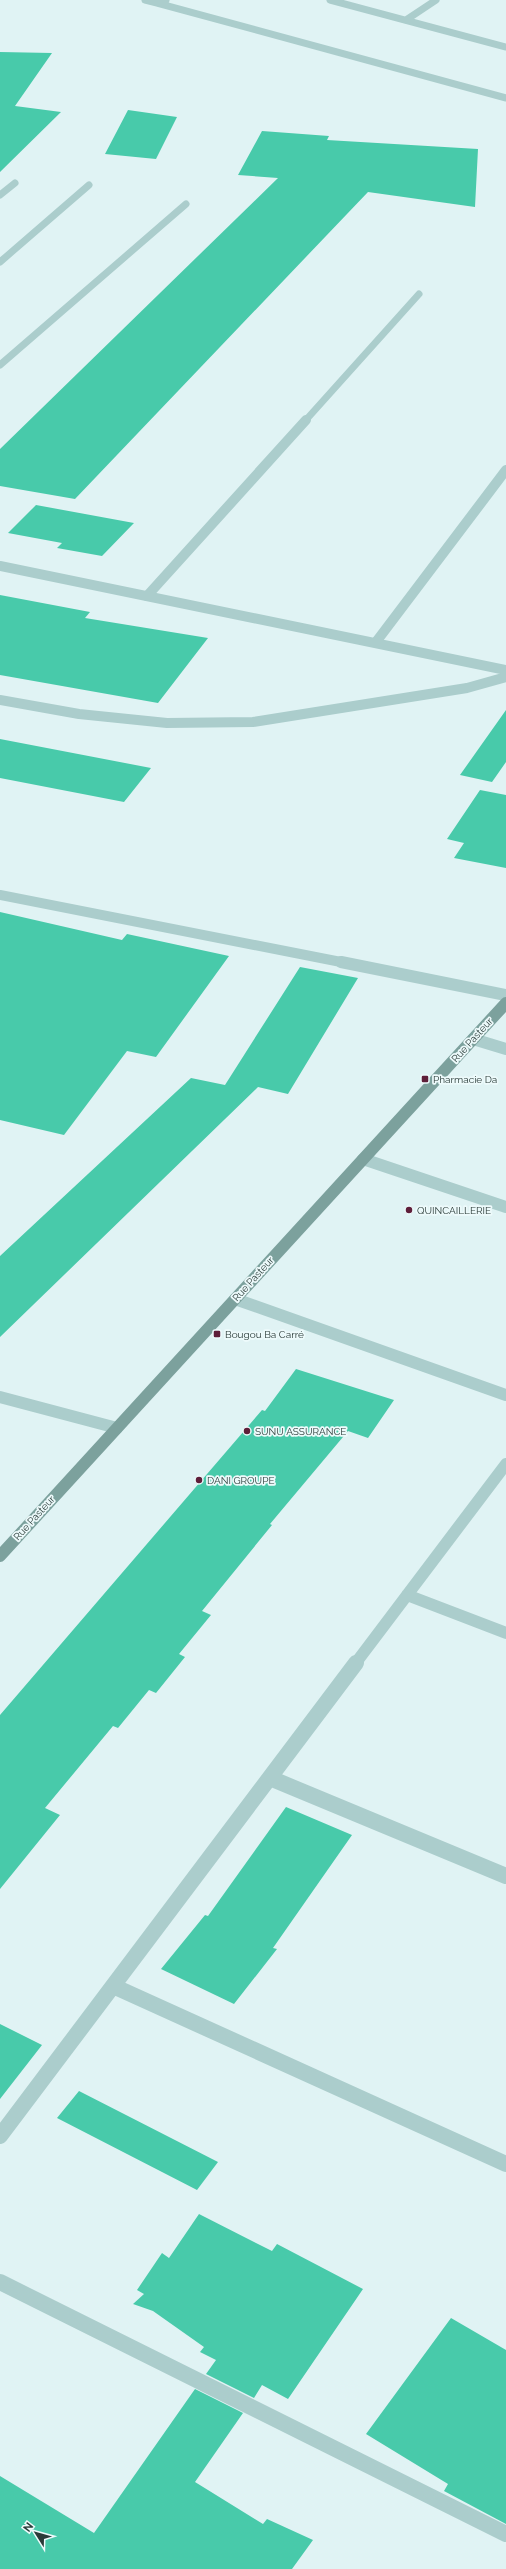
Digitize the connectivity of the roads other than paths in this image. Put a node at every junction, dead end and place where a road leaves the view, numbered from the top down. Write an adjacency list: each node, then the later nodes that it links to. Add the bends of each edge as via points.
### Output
1 (145, 0): 5 (street)
2 (166, 0): 5 (street)
3 (330, 0): 6 (street)
4 (436, 0): 6 (street)
5 (157, 4): 8 (street)
6 (406, 20): 7 (street)
7 (506, 47)
8 (506, 98)
9 (15, 183): 11 (street)
10 (89, 185): 13 (street)
11 (0, 195)
12 (186, 204): 15 (street)
13 (0, 262)
14 (419, 294): 18 (street)
15 (0, 365)
16 (506, 470): 19 (street)
17 (0, 566): 18 (street)
18 (147, 596): 19 (street)
19 (376, 642): 20 (street)
20 (506, 670)
21 (506, 677): 22 (street, via 467,688 253,722 167,724 79,714)
22 (0, 700)
23 (0, 895): 24 (street)
24 (506, 995)
25 (506, 1003): 26 (main road, Rue Pasteur)
26 (473, 1039): 27 (street); 28 (main road, Rue Pasteur)
27 (506, 1049)
28 (363, 1159): 29 (street); 30 (main road, Rue Pasteur)
29 (506, 1207)
30 (235, 1299): 31 (street); 33 (main road, Rue Pasteur)
31 (506, 1395)
32 (0, 1397): 33 (street)
33 (117, 1428): 35 (main road, Rue Pasteur)
34 (506, 1464): 36 (street)
35 (0, 1556)
36 (408, 1595): 37 (street); 38 (street)
37 (506, 1633)
38 (270, 1778): 39 (street); 40 (street)
39 (506, 1876)
40 (112, 1986): 41 (street); 42 (street)
41 (0, 2136)
42 (506, 2164)
43 (0, 2282): 44 (street)
44 (506, 2534)

